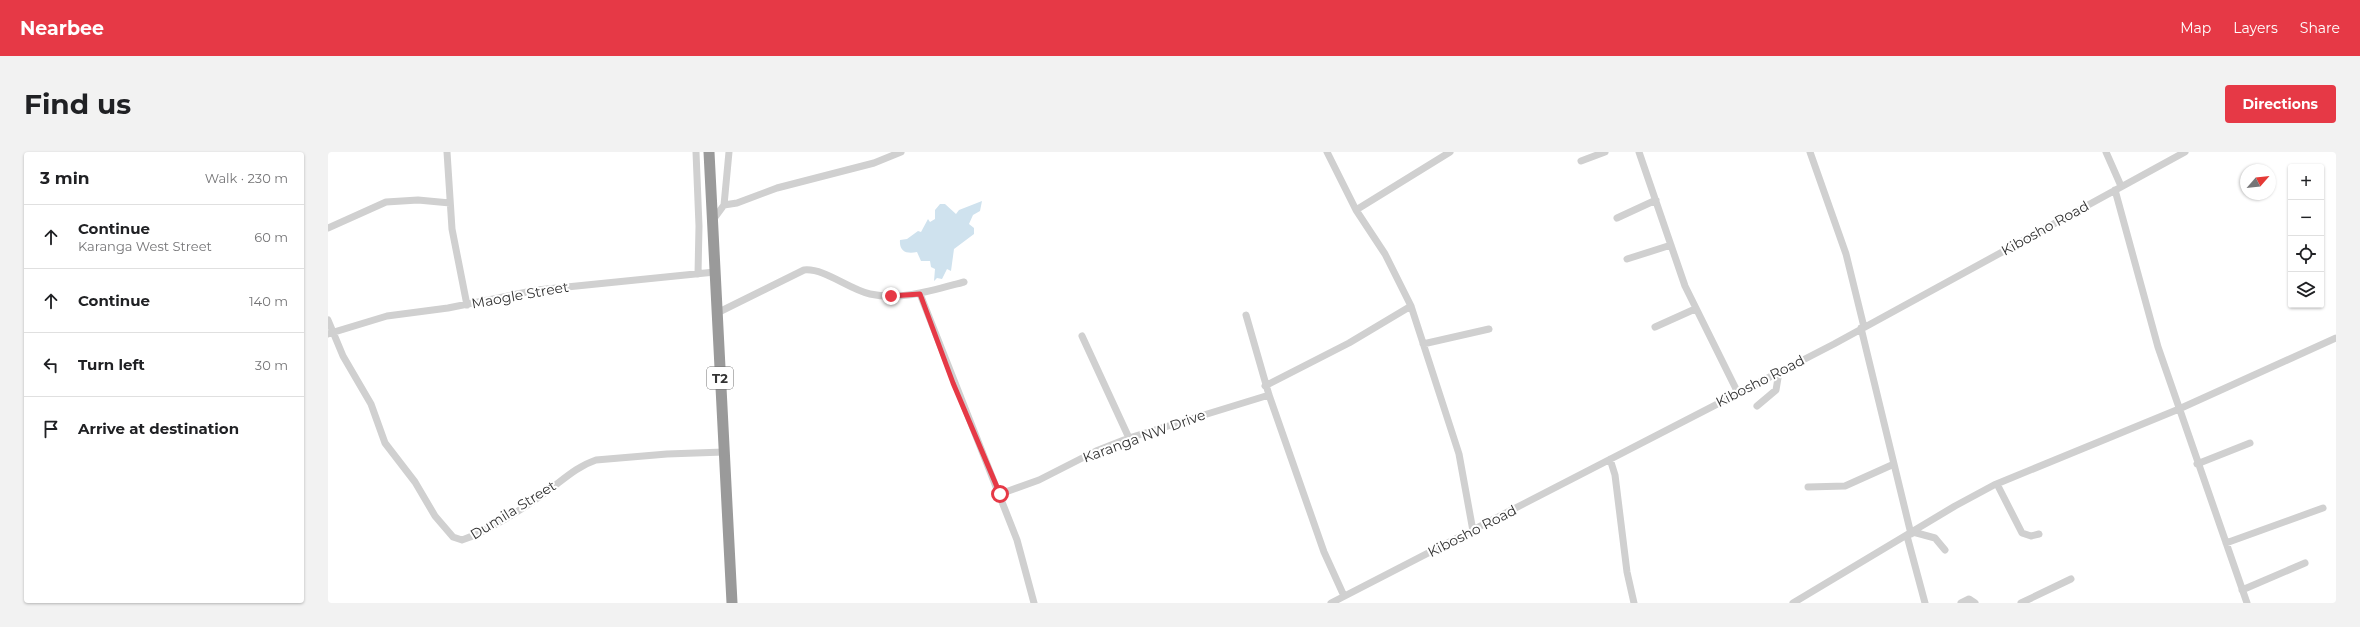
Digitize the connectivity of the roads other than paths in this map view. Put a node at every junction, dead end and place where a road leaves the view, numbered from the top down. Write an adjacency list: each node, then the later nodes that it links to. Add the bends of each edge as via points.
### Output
1 (447, 152): 16 (street)
2 (696, 152): 25 (street)
3 (709, 152): 20 (highway, T2)
4 (729, 152): 17 (street)
5 (901, 152): 17 (street)
6 (1327, 152): 18 (street)
7 (1450, 152): 18 (street)
8 (1605, 152): 13 (street)
9 (1639, 152): 15 (street)
10 (1810, 152): 35 (street, via 1846,254)
11 (2106, 152): 14 (street)
12 (2185, 152): 14 (street, Kibosho Road)
13 (1581, 161)
14 (2118, 188): 35 (street, Kibosho Road); 46 (street, via 2158,347)
15 (1656, 200): 19 (street); 22 (street)
16 (450, 203): 21 (street, via 418,200 386,202); 28 (street, via 452,229)
17 (724, 205): 20 (street)
18 (1356, 210): 29 (street, via 1385,254)
19 (1617, 218)
20 (712, 221): 24 (highway, T2)
21 (328, 228)
22 (1671, 245): 23 (street); 30 (street)
23 (1627, 259)
24 (715, 272): 25 (street, Maogle Street); 31 (highway, T2)
25 (698, 274): 28 (street, Maogle Street, via 567,285)
26 (964, 282): 27 (street)
27 (920, 294): 31 (street, via 870,294 810,269 795,273); 55 (street, via 953,383)
28 (467, 305): 37 (street, Maogle Street, via 387,316)
29 (1411, 306): 40 (street); 42 (street, via 1349,343)
30 (1695, 308): 34 (street); 43 (street)
31 (717, 313): 49 (highway, T2)
32 (1246, 314): 42 (street)
33 (328, 320): 37 (street, Dumila Street, via 332,326)
34 (1655, 327)
35 (1863, 328): 41 (street, Kibosho Road); 51 (street)
36 (1489, 329): 40 (street)
37 (330, 334): 49 (street, Dumila Street, via 371,404 385,443 415,482 435,516 453,537 462,540 485,530 541,496 586,463 667,454)
38 (1082, 336): 47 (street)
39 (2336, 338): 46 (street)
40 (1423, 344): 57 (street, via 1459,454)
41 (1779, 372): 43 (street, Kibosho Road); 45 (street, via 1776,390)
42 (1265, 386): 44 (street)
43 (1738, 393): 50 (street, Kibosho Road)
44 (1269, 395): 47 (street, Karanga NW Drive); 65 (street, via 1324,552)
45 (1757, 406)
46 (2179, 409): 52 (street); 53 (street)
47 (1129, 438): 55 (street, Karanga NW Drive, via 1096,451 1046,477)
48 (2250, 443): 52 (street)
49 (724, 452): 66 (highway, T2)
50 (1610, 459): 57 (street, Kibosho Road); 69 (street, via 1615,475 1627,572)
51 (1894, 464): 54 (street, via 1845,486); 58 (street)
52 (2197, 464): 60 (street)
53 (1997, 484): 58 (street); 59 (street, via 2022,533 2031,536)
54 (1808, 487)
55 (1000, 494): 67 (street, via 1017,540)
56 (2322, 508): 60 (street)
57 (1473, 531): 65 (street, Kibosho Road)
58 (1910, 534): 61 (street, via 1935,538); 70 (street); 71 (street)
59 (2039, 534)
60 (2226, 543): 64 (street)
61 (1945, 550)
62 (2305, 563): 64 (street)
63 (2071, 579): 74 (street)
64 (2242, 590): 75 (street)
65 (1344, 596): 68 (street, Kibosho Road)
66 (732, 603)
67 (1034, 603)
68 (1331, 603)
69 (1634, 603)
70 (1793, 603)
71 (1925, 603)
72 (1961, 603): 73 (street, via 1971,599)
73 (1975, 603)
74 (2021, 603)
75 (2247, 603)

